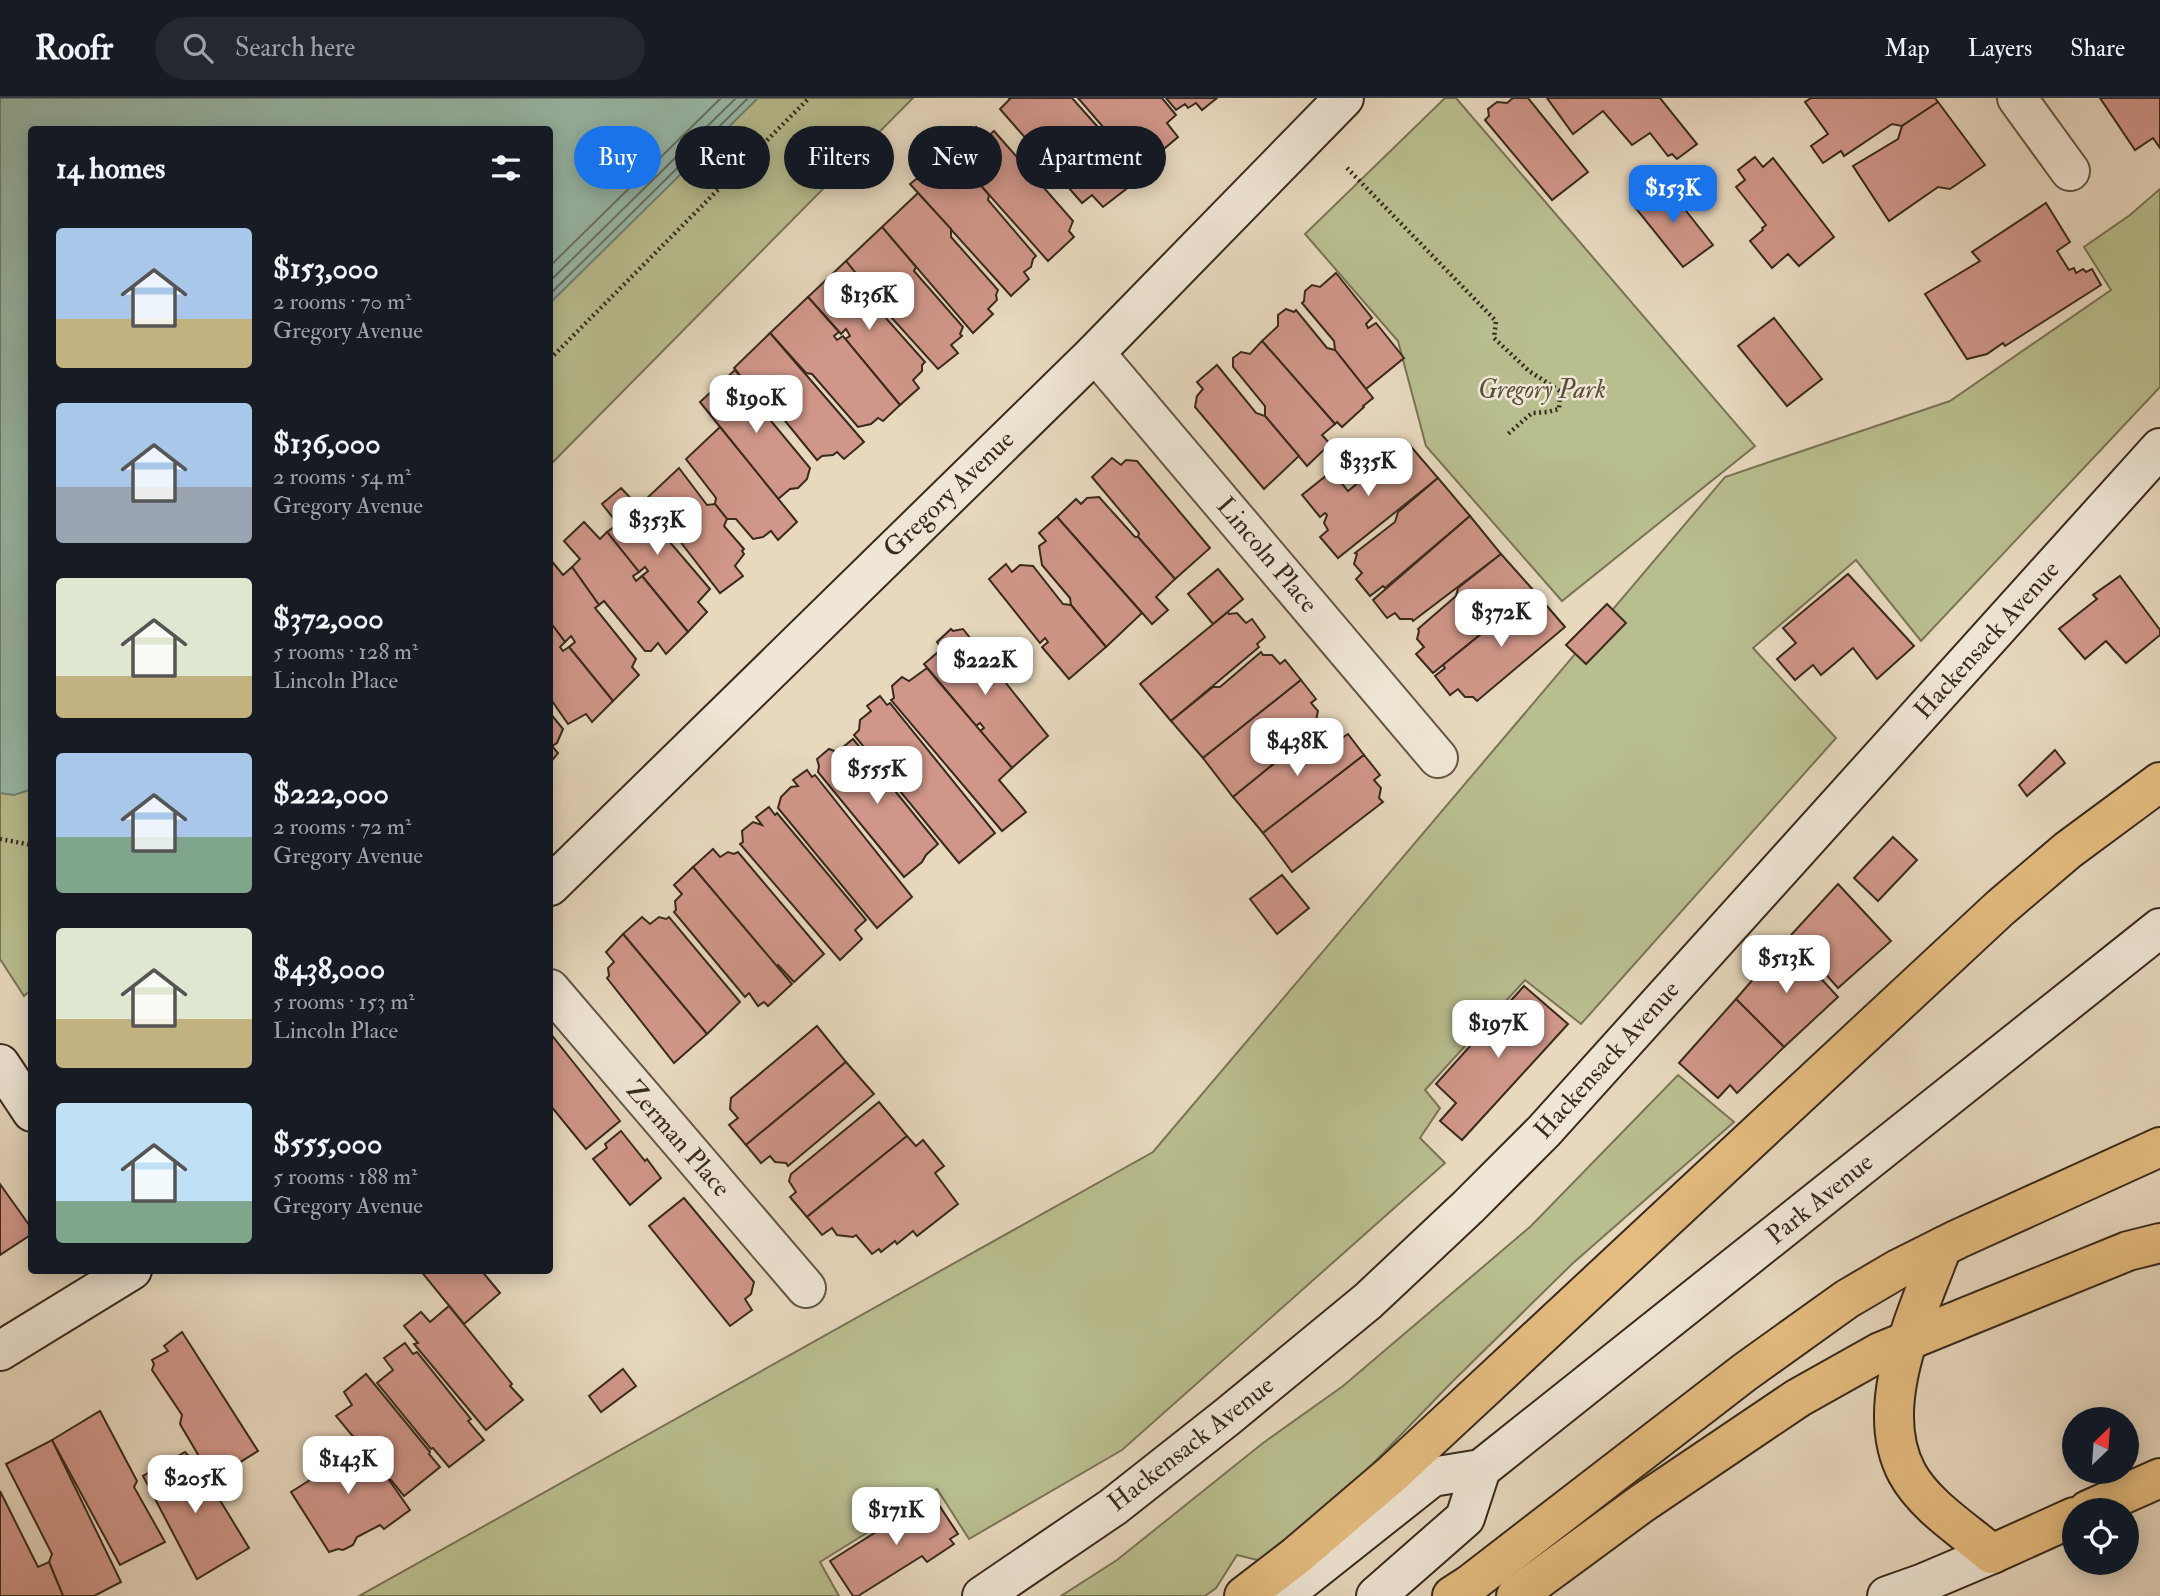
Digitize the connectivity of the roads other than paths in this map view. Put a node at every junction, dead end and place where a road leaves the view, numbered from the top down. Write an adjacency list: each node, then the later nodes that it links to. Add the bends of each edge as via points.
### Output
1 (2017, 98): 3 (main road)
2 (1342, 99): 4 (main road, Gregory Avenue)
3 (2070, 171)
4 (1095, 353): 6 (main road, Lincoln Place); 8 (main road, Gregory Avenue)
5 (2160, 448): 25 (main road, Hackensack Avenue, via 1544,1131 1468,1207 1368,1301 1227,1417 1113,1507)
6 (1438, 758)
7 (2160, 782): 26 (main road, via 2067,850 2000,908 1392,1475)
8 (553, 883)
9 (2160, 928): 20 (main road, Park Avenue)
10 (553, 993): 17 (main road, Zerman Place)
11 (0, 1064): 12 (main road)
12 (28, 1106)
13 (2160, 1147): 15 (main road)
14 (2160, 1243): 18 (main road, via 2128,1251)
15 (1942, 1247): 18 (main road); 29 (main road, via 1857,1293 1795,1334)
16 (125, 1274): 19 (main road)
17 (806, 1289)
18 (1908, 1341): 24 (main road, via 1896,1379 1896,1448 1920,1491); 30 (main road, via 1787,1405)
19 (0, 1351)
20 (1480, 1469): 27 (main road, Park Avenue, via 1432,1477); 28 (main road, via 1465,1518)
21 (2160, 1478): 22 (main road)
22 (2115, 1498)
23 (2062, 1522): 24 (main road)
24 (1992, 1554): 31 (main road)
25 (982, 1596)
26 (1244, 1596)
27 (1282, 1596)
28 (1376, 1596)
29 (1452, 1596)
30 (1516, 1596)
31 (1887, 1596)

